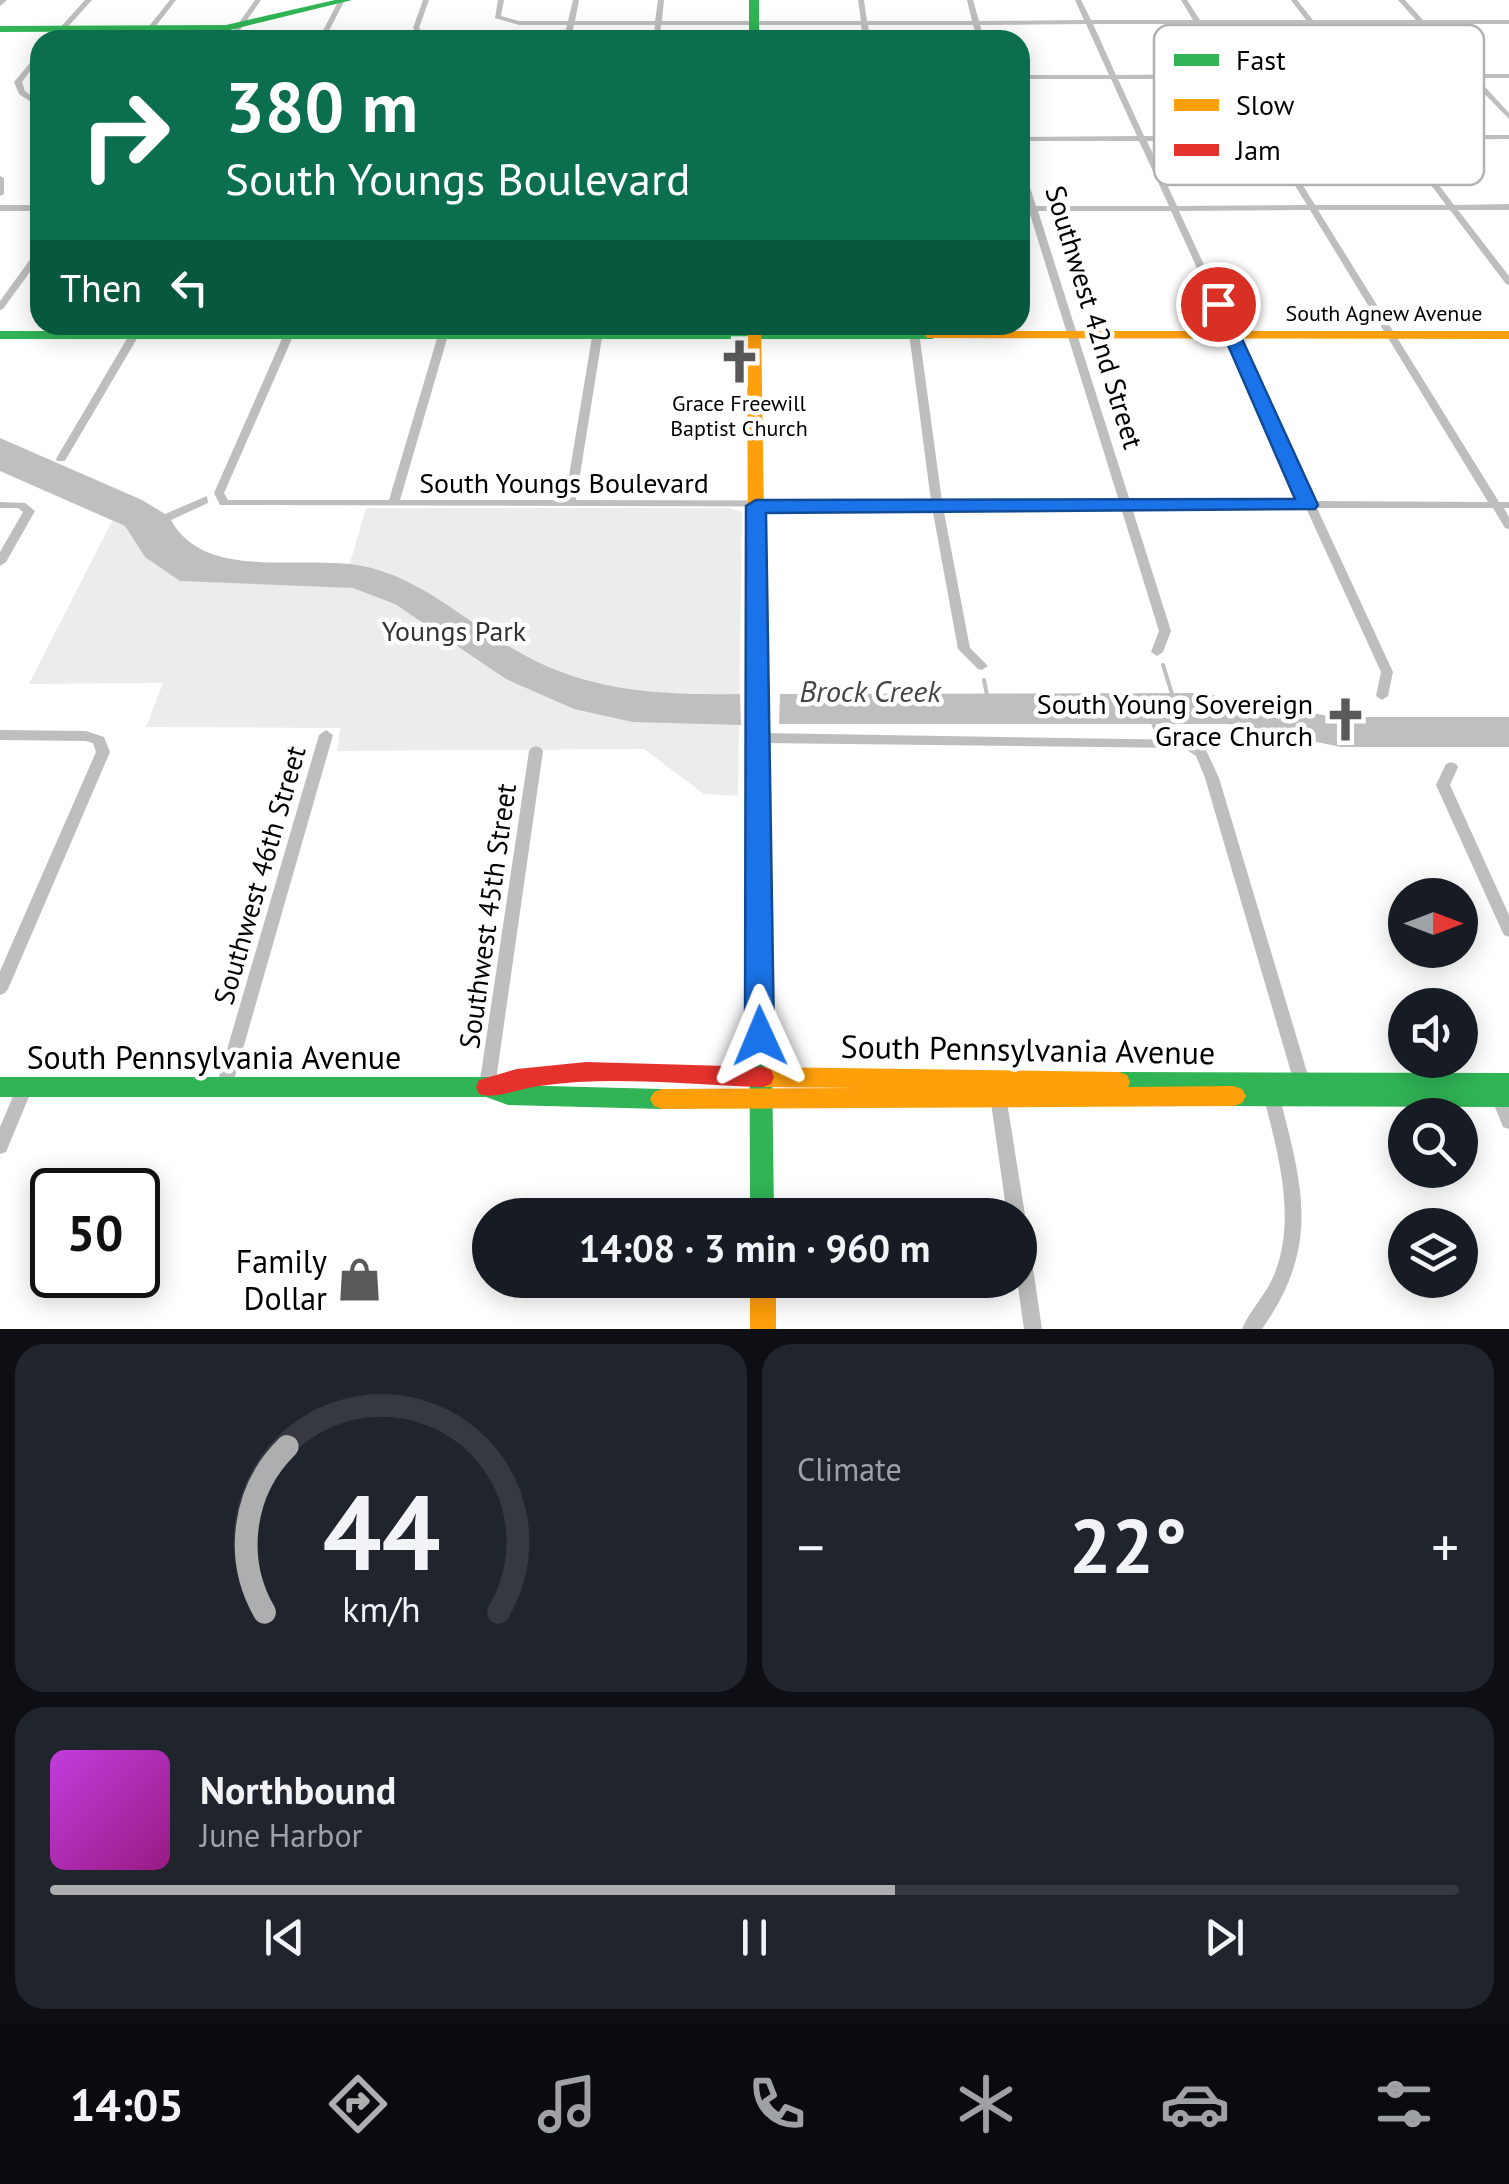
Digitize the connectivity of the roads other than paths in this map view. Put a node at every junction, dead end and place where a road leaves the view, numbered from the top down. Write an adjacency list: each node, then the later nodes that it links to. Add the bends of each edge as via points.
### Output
1 (89, 0): 28 (street)
2 (174, 0): 29 (street)
3 (258, 0): 30 (street)
4 (343, 0): 31 (main road); 32 (street)
5 (426, 0): 33 (street)
6 (502, 0): 20 (street, via 498,18)
7 (576, 0): 20 (street)
8 (661, 0): 21 (street)
9 (754, 0): 37 (main road)
10 (861, 0): 24 (street)
11 (970, 0): 16 (street)
12 (1078, 0): 22 (street)
13 (1184, 0): 23 (street)
14 (1294, 0): 17 (street)
15 (1401, 0): 18 (street)
16 (976, 22): 22 (street); 24 (street); 40 (street)
17 (1311, 22): 18 (street); 23 (street); 25 (street)
18 (1422, 22): 19 (street); 26 (street)
19 (1509, 22)
20 (571, 23): 21 (street); 34 (street)
21 (658, 23): 35 (street); 36 (street)
22 (1088, 23): 23 (street); 44 (street)
23 (1198, 23)
24 (864, 24): 38 (street); 39 (street)
25 (1313, 25)
26 (1425, 25)
27 (0, 29): 41 (main road)
28 (62, 30)
29 (148, 30)
30 (237, 30)
31 (245, 30)
32 (326, 30)
33 (418, 30)
34 (569, 30)
35 (657, 30)
36 (733, 30)
37 (754, 30)
38 (782, 30)
39 (865, 30)
40 (978, 30)
41 (30, 32)
42 (30, 66): 47 (street, via 18,82)
43 (1030, 77): 44 (street)
44 (1111, 77): 45 (street); 52 (street)
45 (1154, 77)
46 (1484, 89): 48 (street)
47 (30, 98)
48 (1509, 117)
49 (1484, 136): 50 (street)
50 (1509, 136)
51 (1030, 138): 52 (street)
52 (1138, 138): 53 (street); 54 (street)
53 (1154, 138)
54 (1154, 170)
55 (0, 178): 59 (street)
56 (1161, 185): 66 (street)
57 (1298, 185): 64 (street)
58 (1435, 185): 60 (street)
59 (0, 194)
60 (1452, 207): 61 (street); 64 (street); 69 (street)
61 (1509, 207)
62 (0, 208): 63 (street)
63 (30, 208)
64 (1312, 208): 66 (street); 83 (street)
65 (1030, 209): 66 (street)
66 (1173, 209): 82 (street)
67 (1030, 220): 85 (street, Southwest 42nd Street)
68 (30, 266): 72 (street)
69 (1497, 267): 70 (street); 71 (street)
70 (1509, 267)
71 (1509, 282)
72 (0, 307)
73 (30, 334): 75 (main road, South Agnew Avenue)
74 (1030, 334): 85 (main road, South Agnew Avenue)
75 (0, 335)
76 (133, 335): 86 (street)
77 (288, 335): 87 (street, South Youngs Boulevard, via 220,501)
78 (443, 335): 87 (street)
79 (597, 335): 88 (street)
80 (754, 335): 93 (main road)
81 (915, 335): 94 (street)
82 (1233, 335): 83 (main road, South Agnew Avenue); 85 (main road, South Agnew Avenue); 91 (street)
83 (1391, 335): 84 (main road, South Agnew Avenue); 92 (street)
84 (1509, 335)
85 (1074, 336): 90 (street, Southwest 42nd Street)
86 (61, 459)
87 (393, 504): 88 (street, South Youngs Boulevard)
88 (570, 504): 93 (street, South Youngs Boulevard)
89 (0, 505): 96 (street, via 26,507 27,515)
90 (1124, 505): 91 (street, South Youngs Boulevard); 94 (street, South Youngs Boulevard); 97 (street, Southwest 42nd Street, via 1165,631)
91 (1308, 505): 92 (street, South Youngs Boulevard); 99 (street, via 1387,672)
92 (1502, 505): 95 (street)
93 (756, 506): 94 (street, South Youngs Boulevard); 102 (main road)
94 (936, 506): 98 (street, via 964,649)
95 (1509, 526)
96 (0, 562)
97 (1157, 652)
98 (982, 666)
99 (1382, 696)
100 (0, 735): 106 (street, via 74,735 99,740 103,752)
101 (326, 735): 111 (street, Southwest 46th Street)
102 (759, 738): 107 (main road); 108 (street, via 1187,743 1201,753 1212,778)
103 (536, 751): 112 (street, Southwest 45th Street)
104 (1452, 768): 105 (street, via 1443,785)
105 (1509, 931)
106 (0, 989)
107 (760, 1076): 112 (main road, South Pennsylvania Avenue, via 602,1074 510,1078); 113 (main road, South Pennsylvania Avenue); 116 (main road)
108 (1302, 1082): 113 (main road, South Pennsylvania Avenue); 114 (main road, South Pennsylvania Avenue); 115 (street)
109 (0, 1087): 110 (main road, South Pennsylvania Avenue)
110 (24, 1087): 111 (main road, South Pennsylvania Avenue); 118 (street)
111 (224, 1087): 112 (main road, South Pennsylvania Avenue)
112 (488, 1087): 116 (main road, South Pennsylvania Avenue, via 526,1096)
113 (996, 1088): 115 (main road, South Pennsylvania Avenue); 116 (main road, South Pennsylvania Avenue); 120 (street)
114 (1506, 1092): 115 (main road, South Pennsylvania Avenue); 117 (street)
115 (1272, 1098): 125 (street, via 1292,1176 1296,1227 1269,1308)
116 (762, 1099): 119 (main road)
117 (1509, 1122)
118 (0, 1146)
119 (762, 1198)
120 (1013, 1198)
121 (763, 1298): 123 (main road)
122 (1029, 1298): 124 (street)
123 (763, 1329)
124 (1034, 1329)
125 (1251, 1329)

